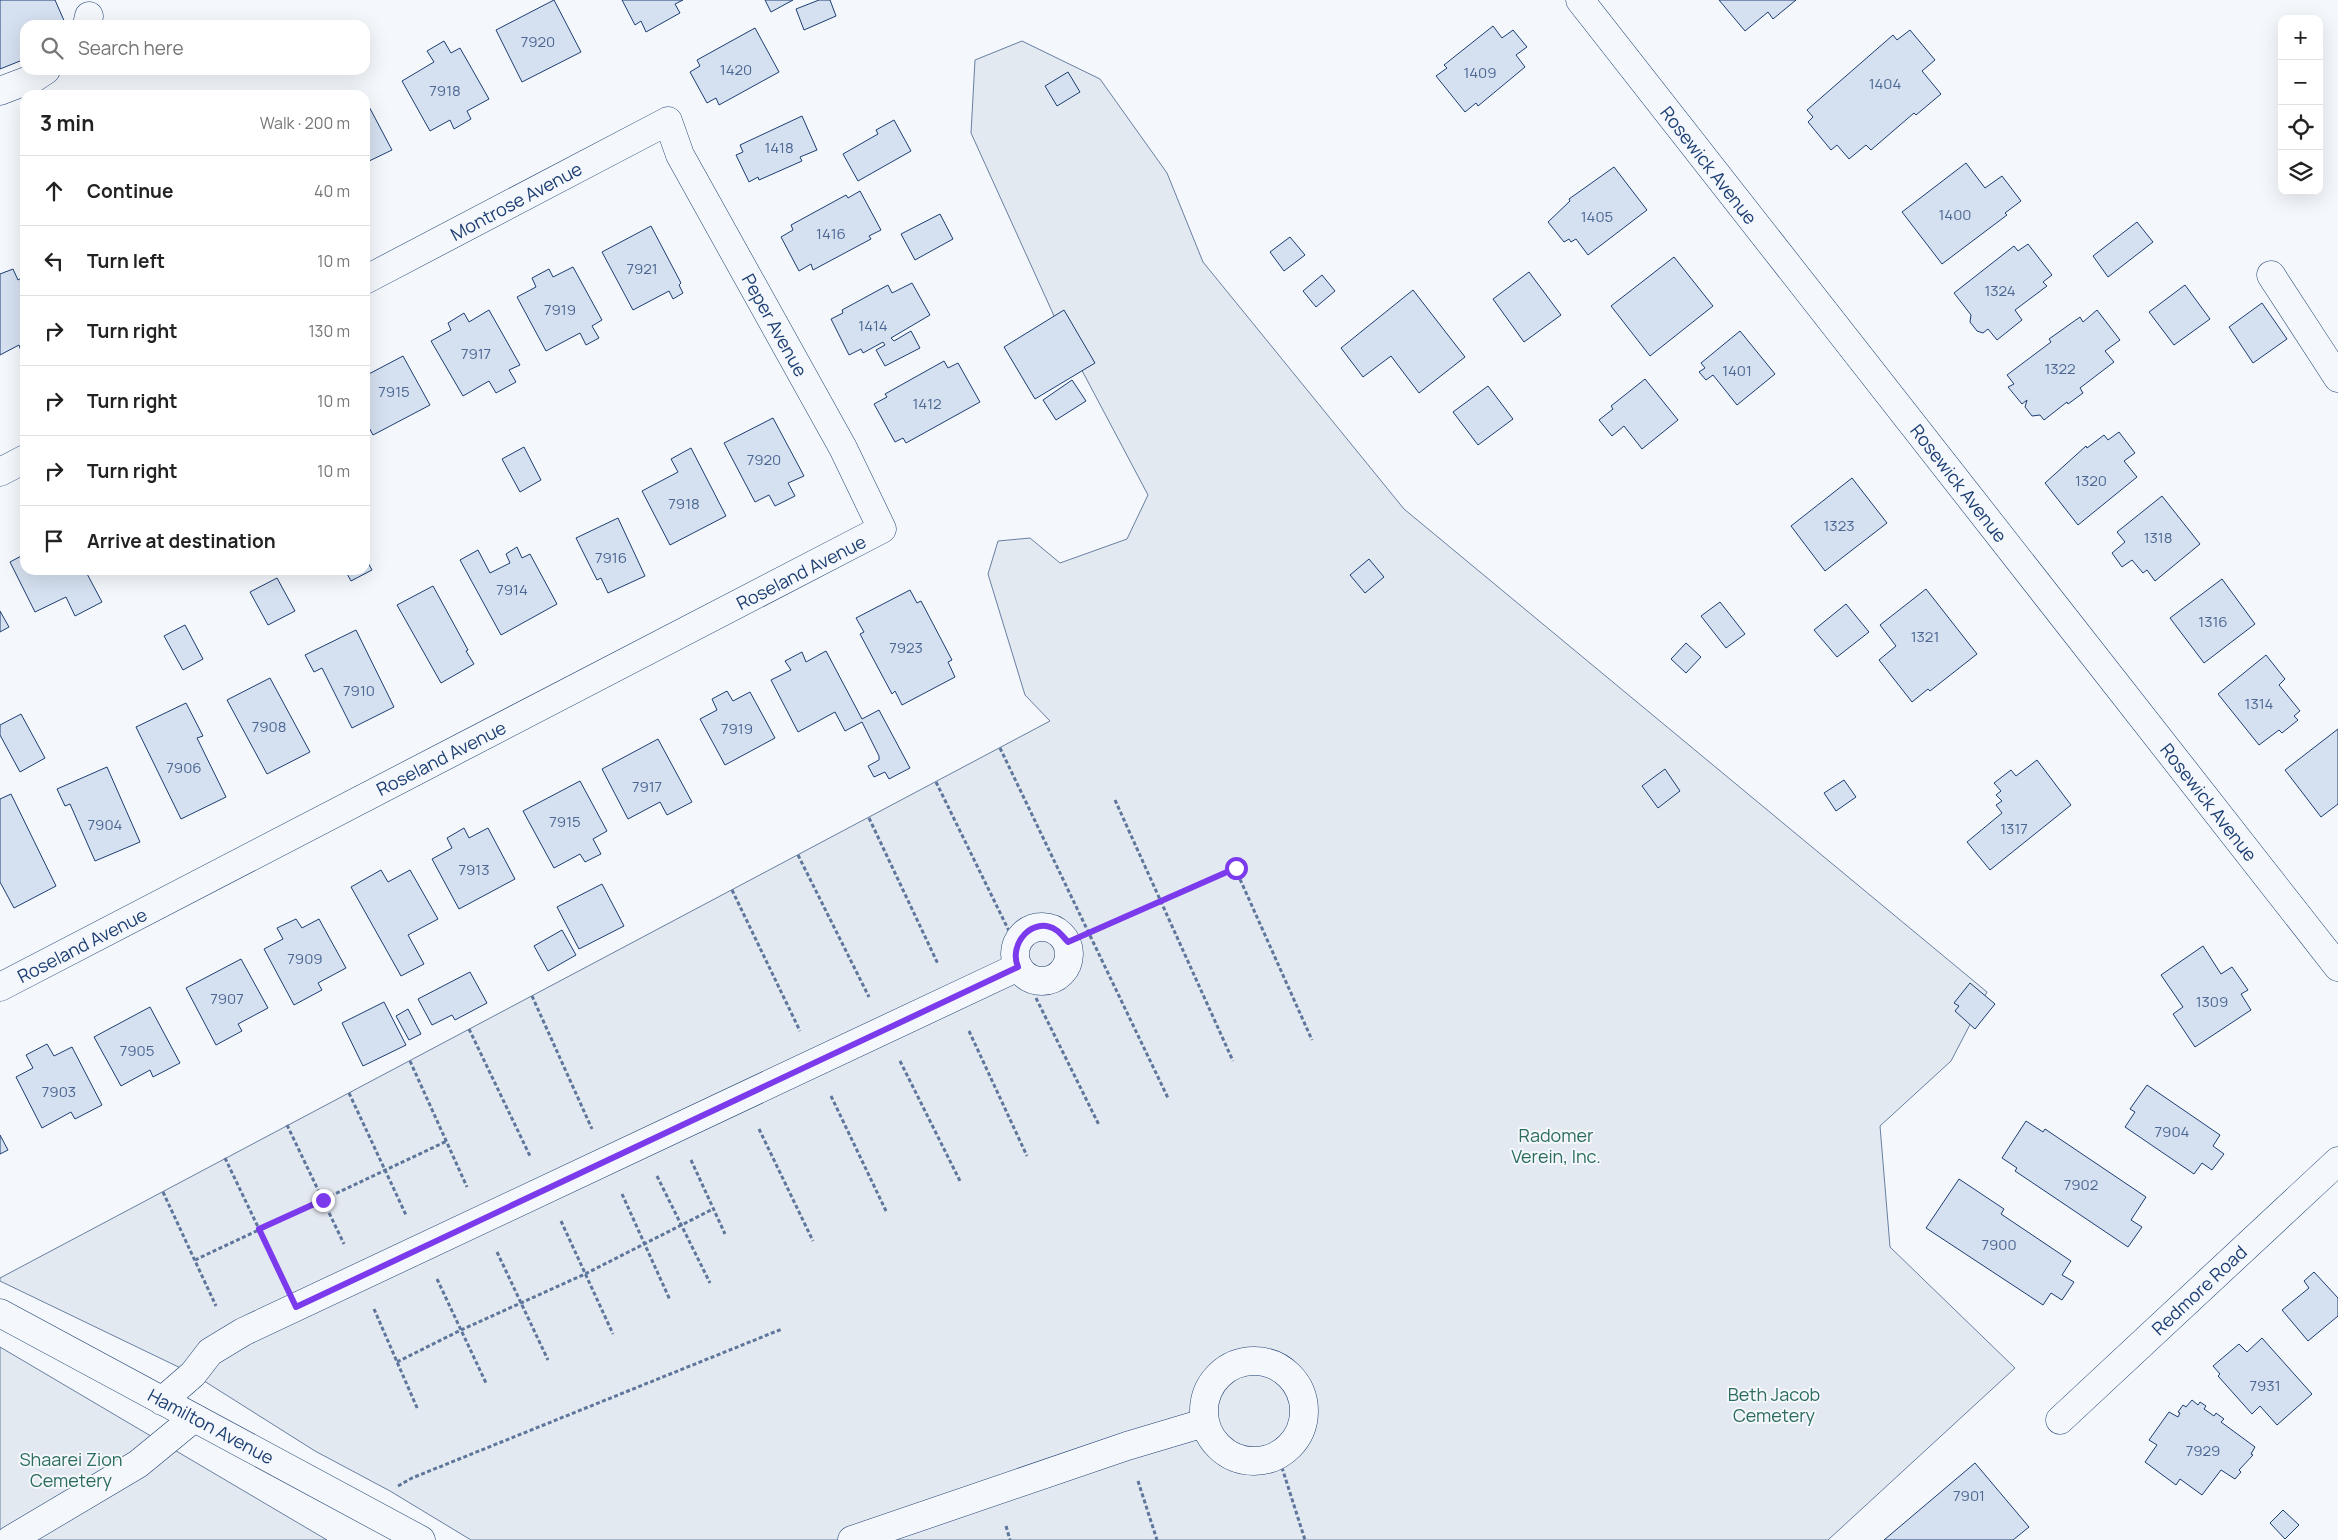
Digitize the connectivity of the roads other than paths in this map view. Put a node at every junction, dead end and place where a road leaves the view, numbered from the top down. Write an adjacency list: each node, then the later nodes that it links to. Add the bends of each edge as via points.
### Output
1 (1580, 0): 12 (street, Rosewick Avenue)
2 (38, 75): 3 (street)
3 (0, 91)
4 (668, 121): 6 (street, Montrose Avenue); 10 (street, Peper Avenue, via 680,155 843,448)
5 (2271, 275): 7 (street)
6 (370, 277)
7 (2338, 378)
8 (20, 462): 9 (street)
9 (0, 472)
10 (882, 529): 13 (street, Roseland Avenue)
11 (1019, 962): 11 (street, via 1028,930 1042,926 1079,937 1067,969 1052,981 1038,982); 16 (street, via 231,1339 210,1352 193,1374)
12 (2338, 967)
13 (0, 987)
14 (2338, 1161): 18 (street, Redmore Road)
15 (0, 1313): 16 (street, Hamilton Avenue)
16 (162, 1401): 17 (street, Hamilton Avenue)
17 (194, 1418): 20 (street, via 138,1464); 21 (street, Hamilton Avenue)
18 (2060, 1420)
19 (1204, 1423): 19 (street, via 1216,1445 1244,1461 1270,1460 1291,1447 1304,1425 1304,1399 1292,1377 1278,1366 1252,1360 1236,1364 1217,1376 1207,1391); 22 (street)
20 (10, 1540)
21 (421, 1540)
22 (852, 1540)

